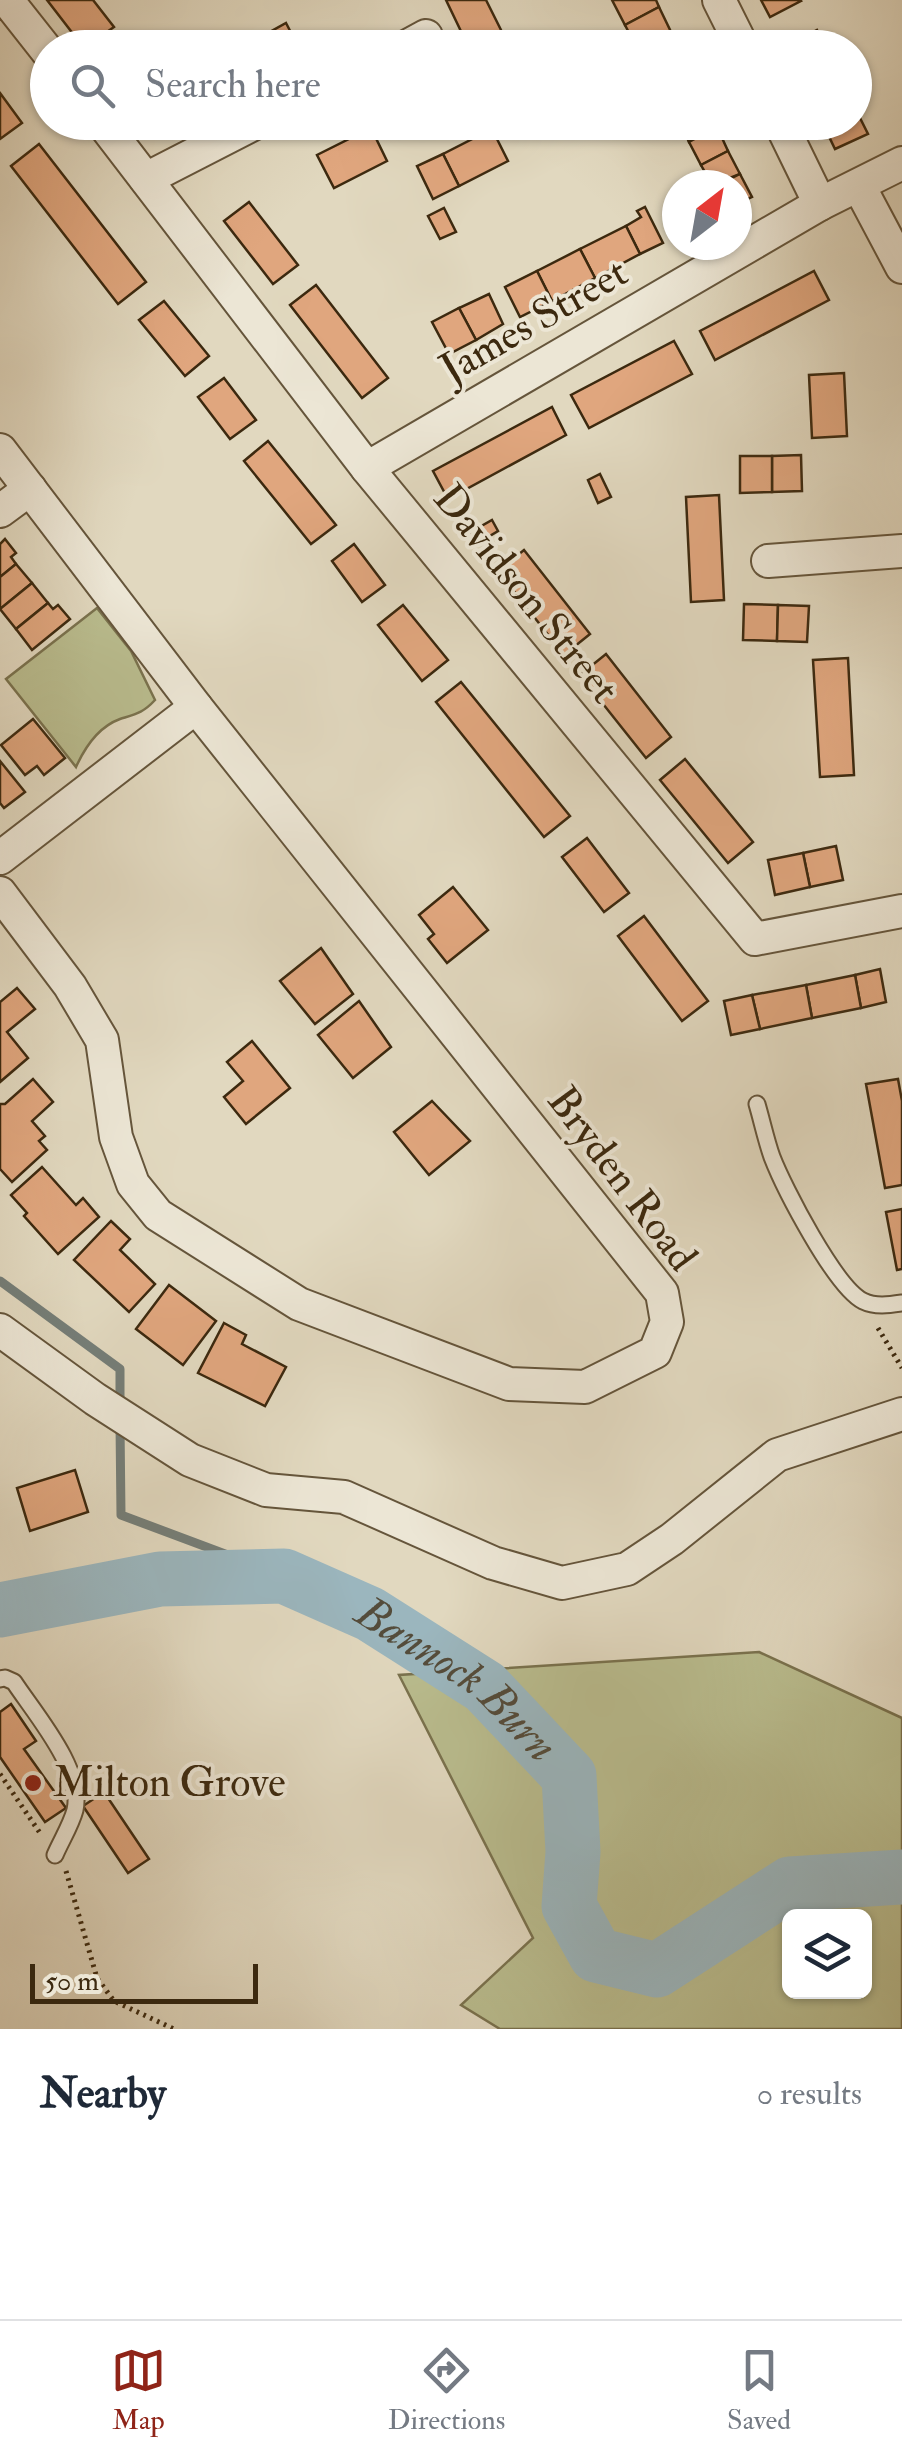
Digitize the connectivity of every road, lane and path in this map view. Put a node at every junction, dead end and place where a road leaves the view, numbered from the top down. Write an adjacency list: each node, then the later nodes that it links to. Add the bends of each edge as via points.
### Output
1 (7, 0): 3 (street)
2 (719, 0): 4 (street)
3 (31, 30)
4 (733, 30)
5 (116, 140): 9 (street, Davidson Street)
6 (222, 140): 9 (street)
7 (789, 140): 11 (street)
8 (902, 163): 10 (street, James Street)
9 (146, 179): 14 (street, Davidson Street)
10 (858, 186): 11 (street, James Street); 12 (street)
11 (820, 204): 14 (street, James Street)
12 (902, 267)
13 (0, 450): 15 (street, Bryden Road)
14 (367, 468): 22 (street, Davidson Street, via 755,939)
15 (30, 489): 16 (street); 19 (street, Bryden Road)
16 (0, 511)
17 (902, 551): 18 (street)
18 (768, 561)
19 (196, 706): 20 (street); 21 (street, Bryden Road, via 662,1293 668,1322 655,1352 584,1387 509,1384 299,1304 158,1215 133,1184 116,1137 102,1040)
20 (0, 858)
21 (0, 893)
22 (902, 911)
23 (757, 1104): 24 (lane, via 791,1197 838,1276)
24 (861, 1300): 25 (lane); 27 (path)
25 (902, 1303)
26 (0, 1330): 28 (street, via 190,1460 266,1490 344,1497 493,1564 562,1583 627,1569 777,1456)
27 (902, 1368)
28 (902, 1414)
29 (0, 1679): 31 (lane, via 14,1682 75,1785 75,1810)
30 (0, 1774): 31 (path)
31 (55, 1854): 32 (path, via 72,1884 97,1978 114,2001)
32 (174, 2029)

